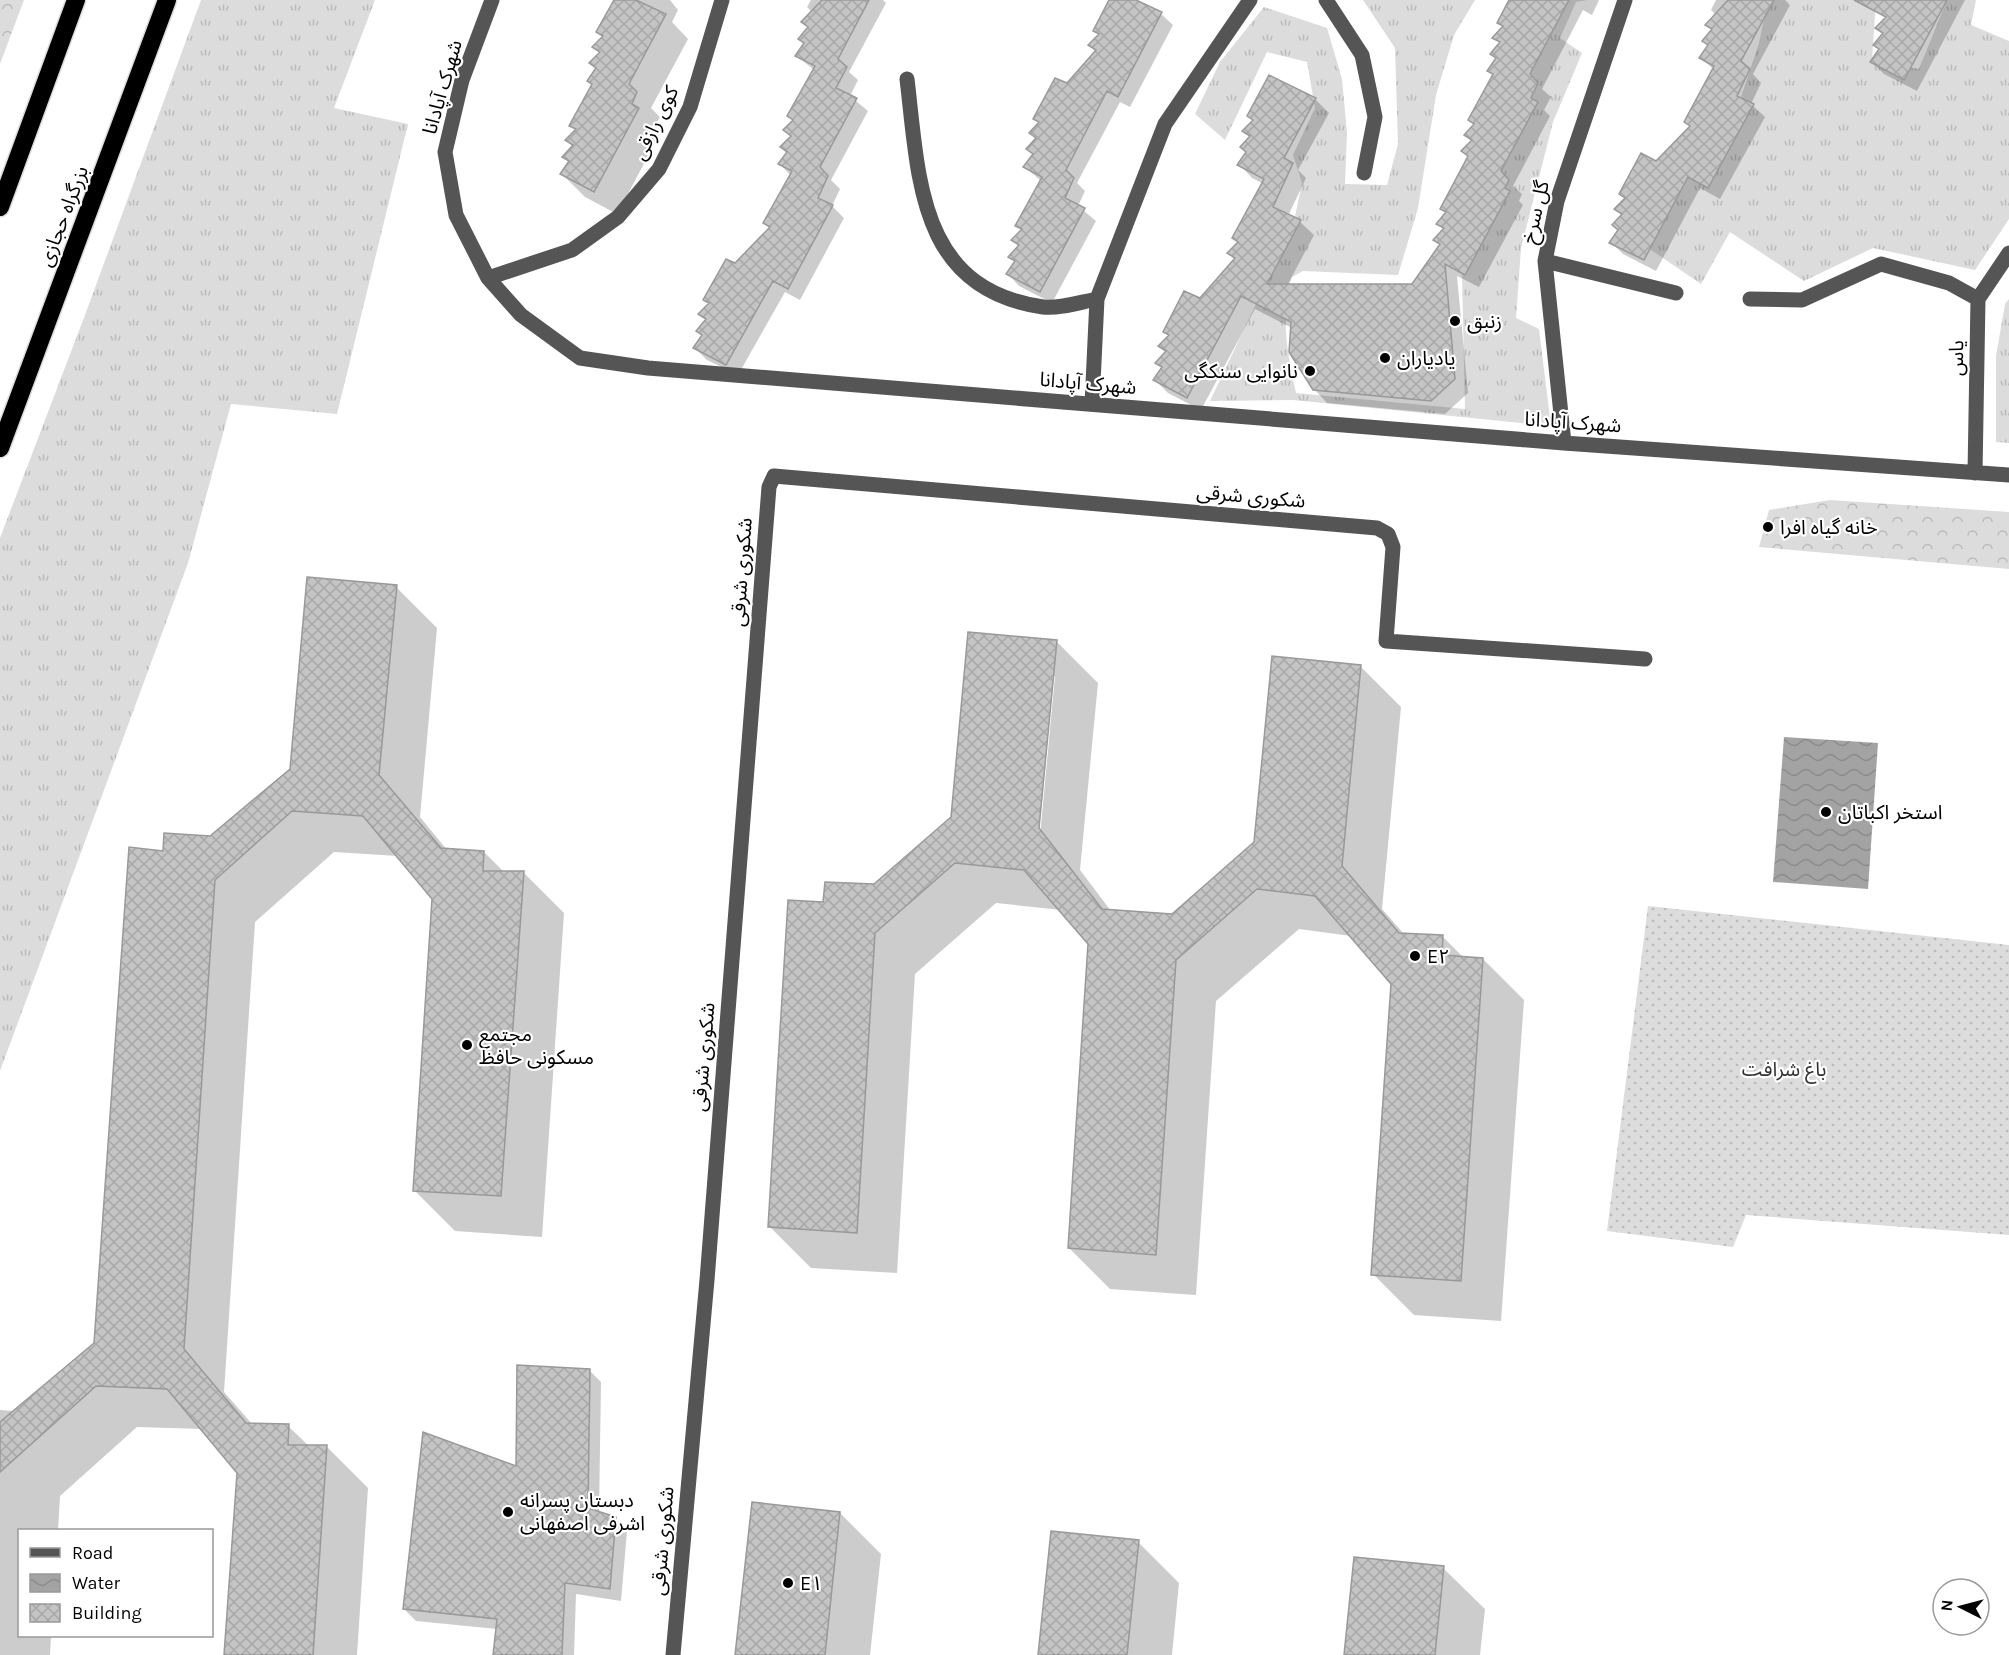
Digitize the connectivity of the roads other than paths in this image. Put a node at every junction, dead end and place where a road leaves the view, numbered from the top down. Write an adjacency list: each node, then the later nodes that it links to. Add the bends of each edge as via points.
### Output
1 (76, 0): 10 (highway)
2 (167, 0): 20 (highway, بزرگراه حجازی)
3 (492, 0): 13 (street, شهرک آپادانا, via 462,80 445,152 456,215)
4 (722, 0): 13 (street, کوی رازقی, via 690,107 659,169 618,217 572,250)
5 (1250, 0): 16 (street, via 1165,124)
6 (1326, 0): 9 (street, via 1362,56 1375,117)
7 (1625, 0): 12 (street, گل سرخ, via 1557,201)
8 (907, 79): 16 (street, via 927,215 952,261 994,294 1004,297 1045,307)
9 (1364, 172)
10 (0, 207)
11 (2009, 253): 17 (street)
12 (1545, 261): 14 (street); 19 (street, گل سرخ)
13 (488, 278): 18 (street, شهرک آپادانا, via 521,315 580,358 648,368)
14 (1676, 293)
15 (1750, 298): 17 (street, via 1802,300 1881,264 1949,283)
16 (1097, 299): 18 (street)
17 (1978, 299): 21 (street, یاس)
18 (1092, 404): 19 (street, شهرک آپادانا)
19 (1564, 442): 21 (street, شهرک آپادانا)
20 (0, 447)
21 (1975, 472): 22 (street, شهرک آپادانا)
22 (2009, 475)
23 (1645, 659): 24 (street, شکوری شرقی, via 1386,641 1393,547 1388,534 1377,528 774,476 769,488 709,1257)
24 (673, 1655)

